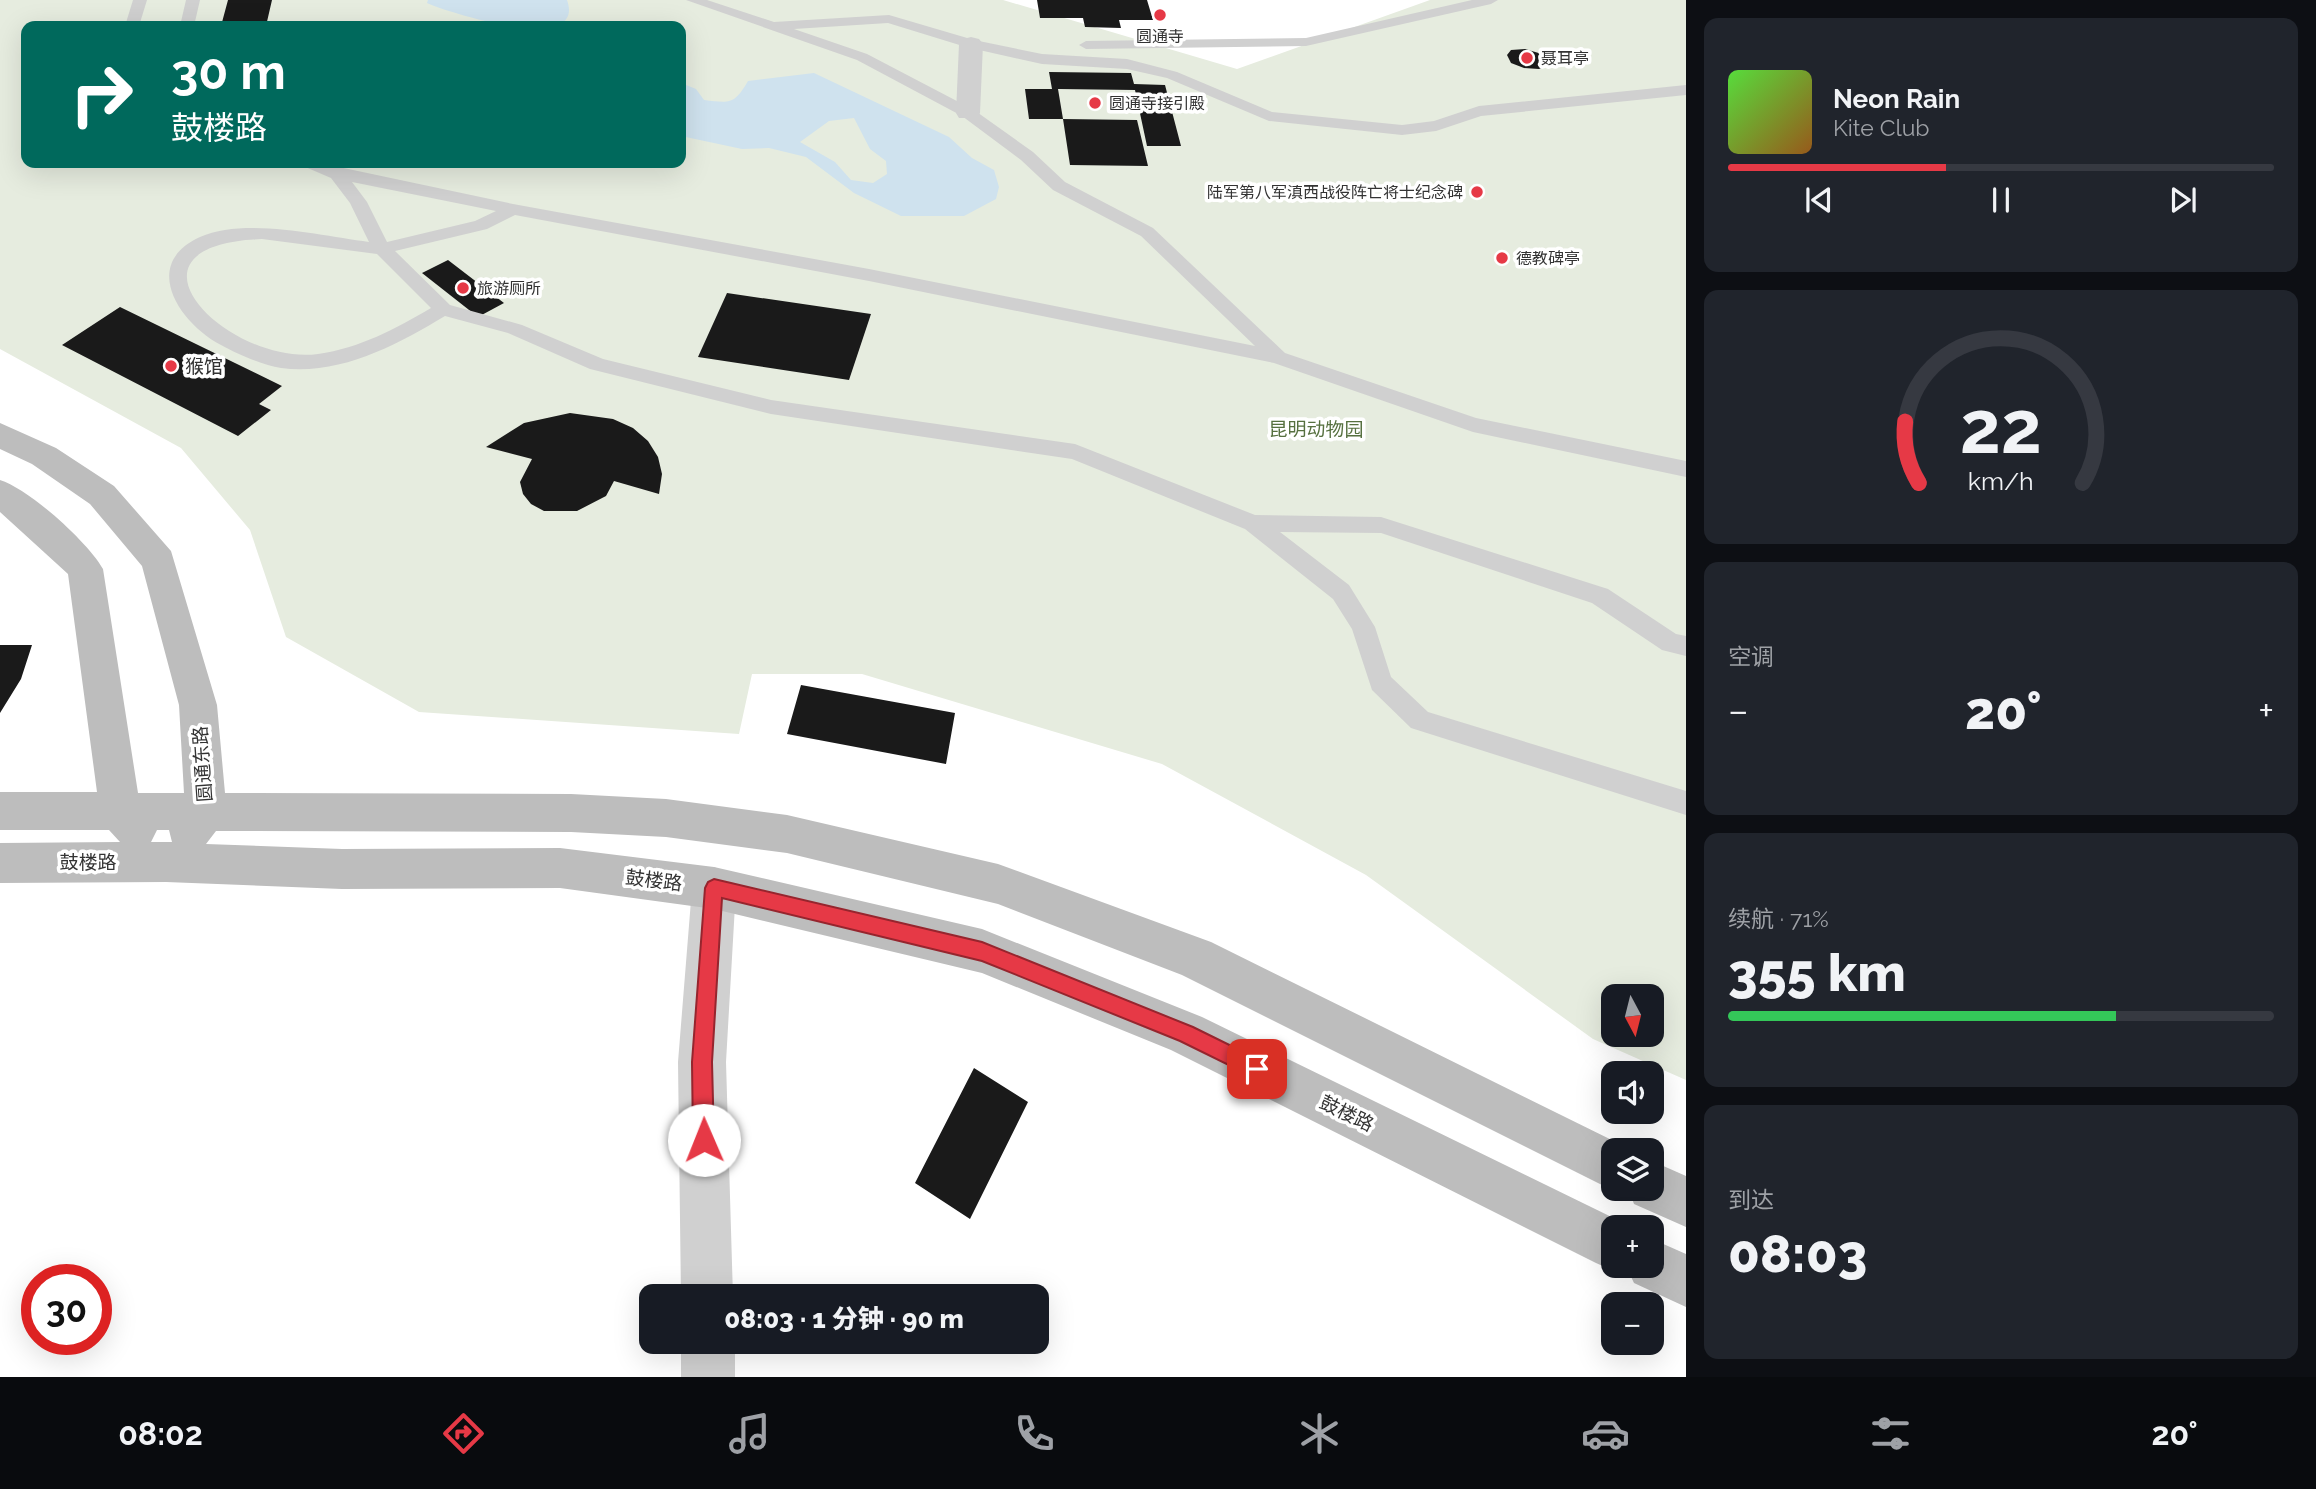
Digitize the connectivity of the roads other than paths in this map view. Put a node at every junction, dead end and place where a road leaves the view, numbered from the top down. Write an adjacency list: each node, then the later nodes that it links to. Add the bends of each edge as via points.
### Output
1 (139, 0): 5 (lane)
2 (193, 0): 6 (lane)
3 (693, 0): 7 (lane)
4 (1491, 0): 9 (lane, via 1306,42)
5 (133, 21)
6 (188, 21)
7 (777, 26): 8 (lane, via 889,19); 11 (lane, via 862,57)
8 (971, 44): 10 (lane, via 1042,59 1127,64 1172,75 1269,116 1402,130 1436,126 1479,111); 11 (street)
9 (1086, 45)
10 (1686, 90)
11 (968, 113): 17 (lane, via 1059,186 1147,232)
12 (319, 168): 13 (lane)
13 (337, 174): 14 (lane); 15 (lane, via 358,202)
14 (513, 209): 15 (lane, via 481,225); 17 (lane)
15 (382, 249): 16 (lane); 16 (lane, via 262,234 231,235 206,241 182,259 177,281 192,313 226,340 281,361 317,361 353,353 391,340)
16 (443, 309): 21 (lane, via 515,329 597,365 771,407 1075,452)
17 (1277, 357): 19 (lane, via 1473,425)
18 (0, 435): 25 (main road, 圆通东路, via 44,456 102,495 158,561 198,705)
19 (1686, 469)
20 (0, 494): 26 (main road, via 85,569)
21 (1253, 523): 22 (lane, via 1381,526 1600,596 1670,643); 23 (lane, via 1341,592 1363,627 1381,683 1420,720)
22 (1686, 646)
23 (1686, 803)
24 (0, 811): 26 (main road)
25 (206, 812): 26 (main road); 27 (main road, 圆通东路); 30 (main road, via 571,813 666,818 787,834 998,884 1195,958)
26 (120, 813): 27 (main road)
27 (166, 862): 28 (main road, 鼓楼路); 29 (main road, 鼓楼路, via 342,869 560,868)
28 (0, 863)
29 (714, 888): 33 (main road, 鼓楼路, via 982,951 1186,1033); 36 (street, via 702,1062)
30 (1601, 1160)
31 (1664, 1191): 32 (main road)
32 (1686, 1202)
33 (1601, 1239)
34 (1664, 1271): 35 (main road)
35 (1686, 1282)
36 (707, 1284)
37 (708, 1354): 38 (street)
38 (709, 1377)

